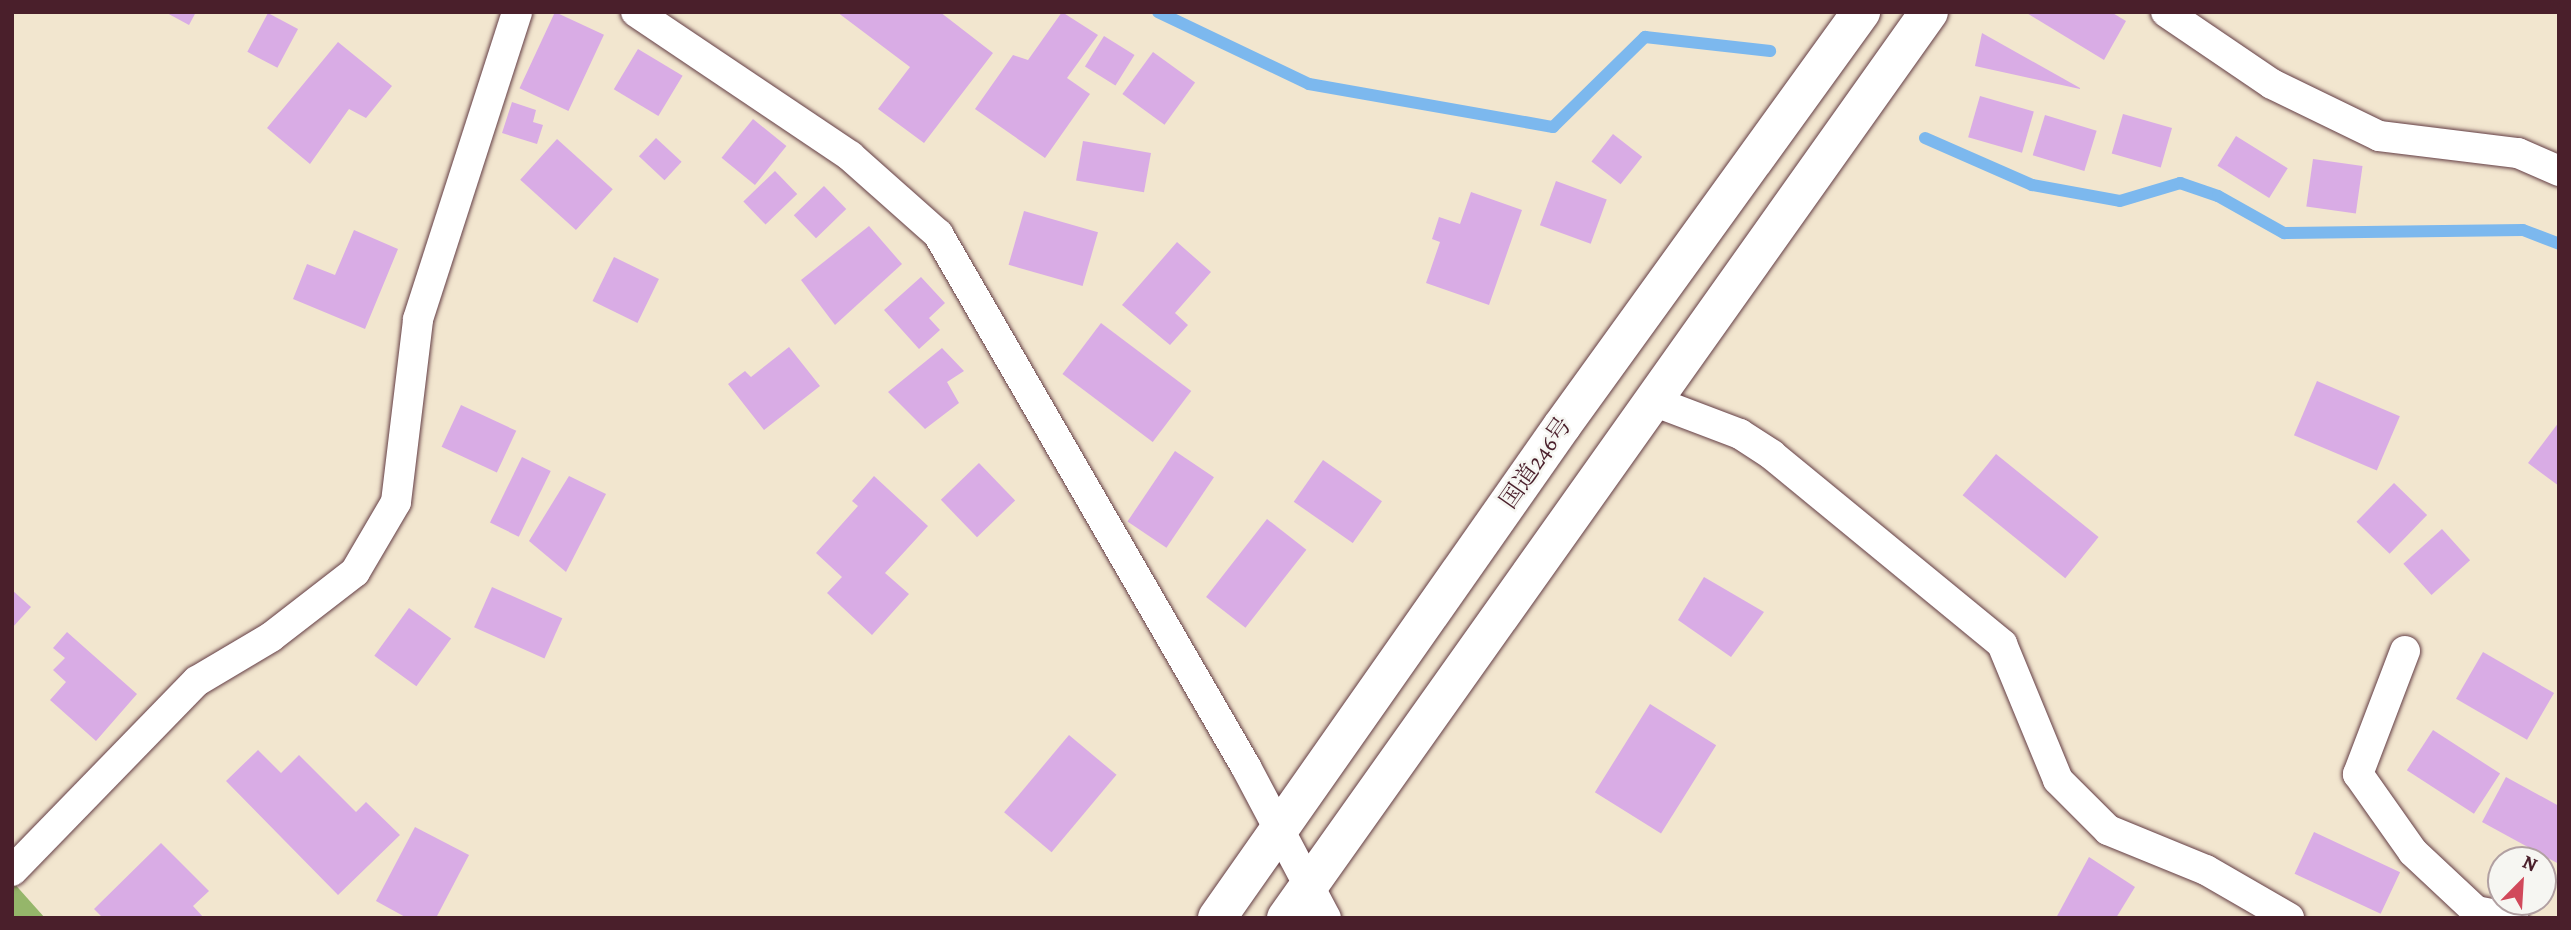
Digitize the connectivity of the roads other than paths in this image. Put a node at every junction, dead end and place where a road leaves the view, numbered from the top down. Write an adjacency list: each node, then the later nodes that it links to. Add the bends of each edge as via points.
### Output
1 (517, 12): 10 (street, via 418,319 396,502 362,561 355,572 271,637 197,681)
2 (635, 12): 9 (street, via 850,156 938,234)
3 (1861, 12): 9 (highway, 国道246号)
4 (1929, 12): 7 (highway)
5 (2166, 12): 6 (street, via 2272,84 2379,136 2518,153)
6 (2559, 171)
7 (1653, 401): 11 (highway); 14 (street, via 1740,434 1772,454 2002,644 2058,780 2108,830 2206,870)
8 (2405, 651): 15 (street, via 2358,774 2413,852 2476,911)
9 (1279, 828): 11 (street); 12 (highway, 国道246号)
10 (12, 870)
11 (1317, 901): 13 (highway)
12 (1217, 918)
13 (1286, 918)
14 (2289, 918)
15 (2514, 918)

